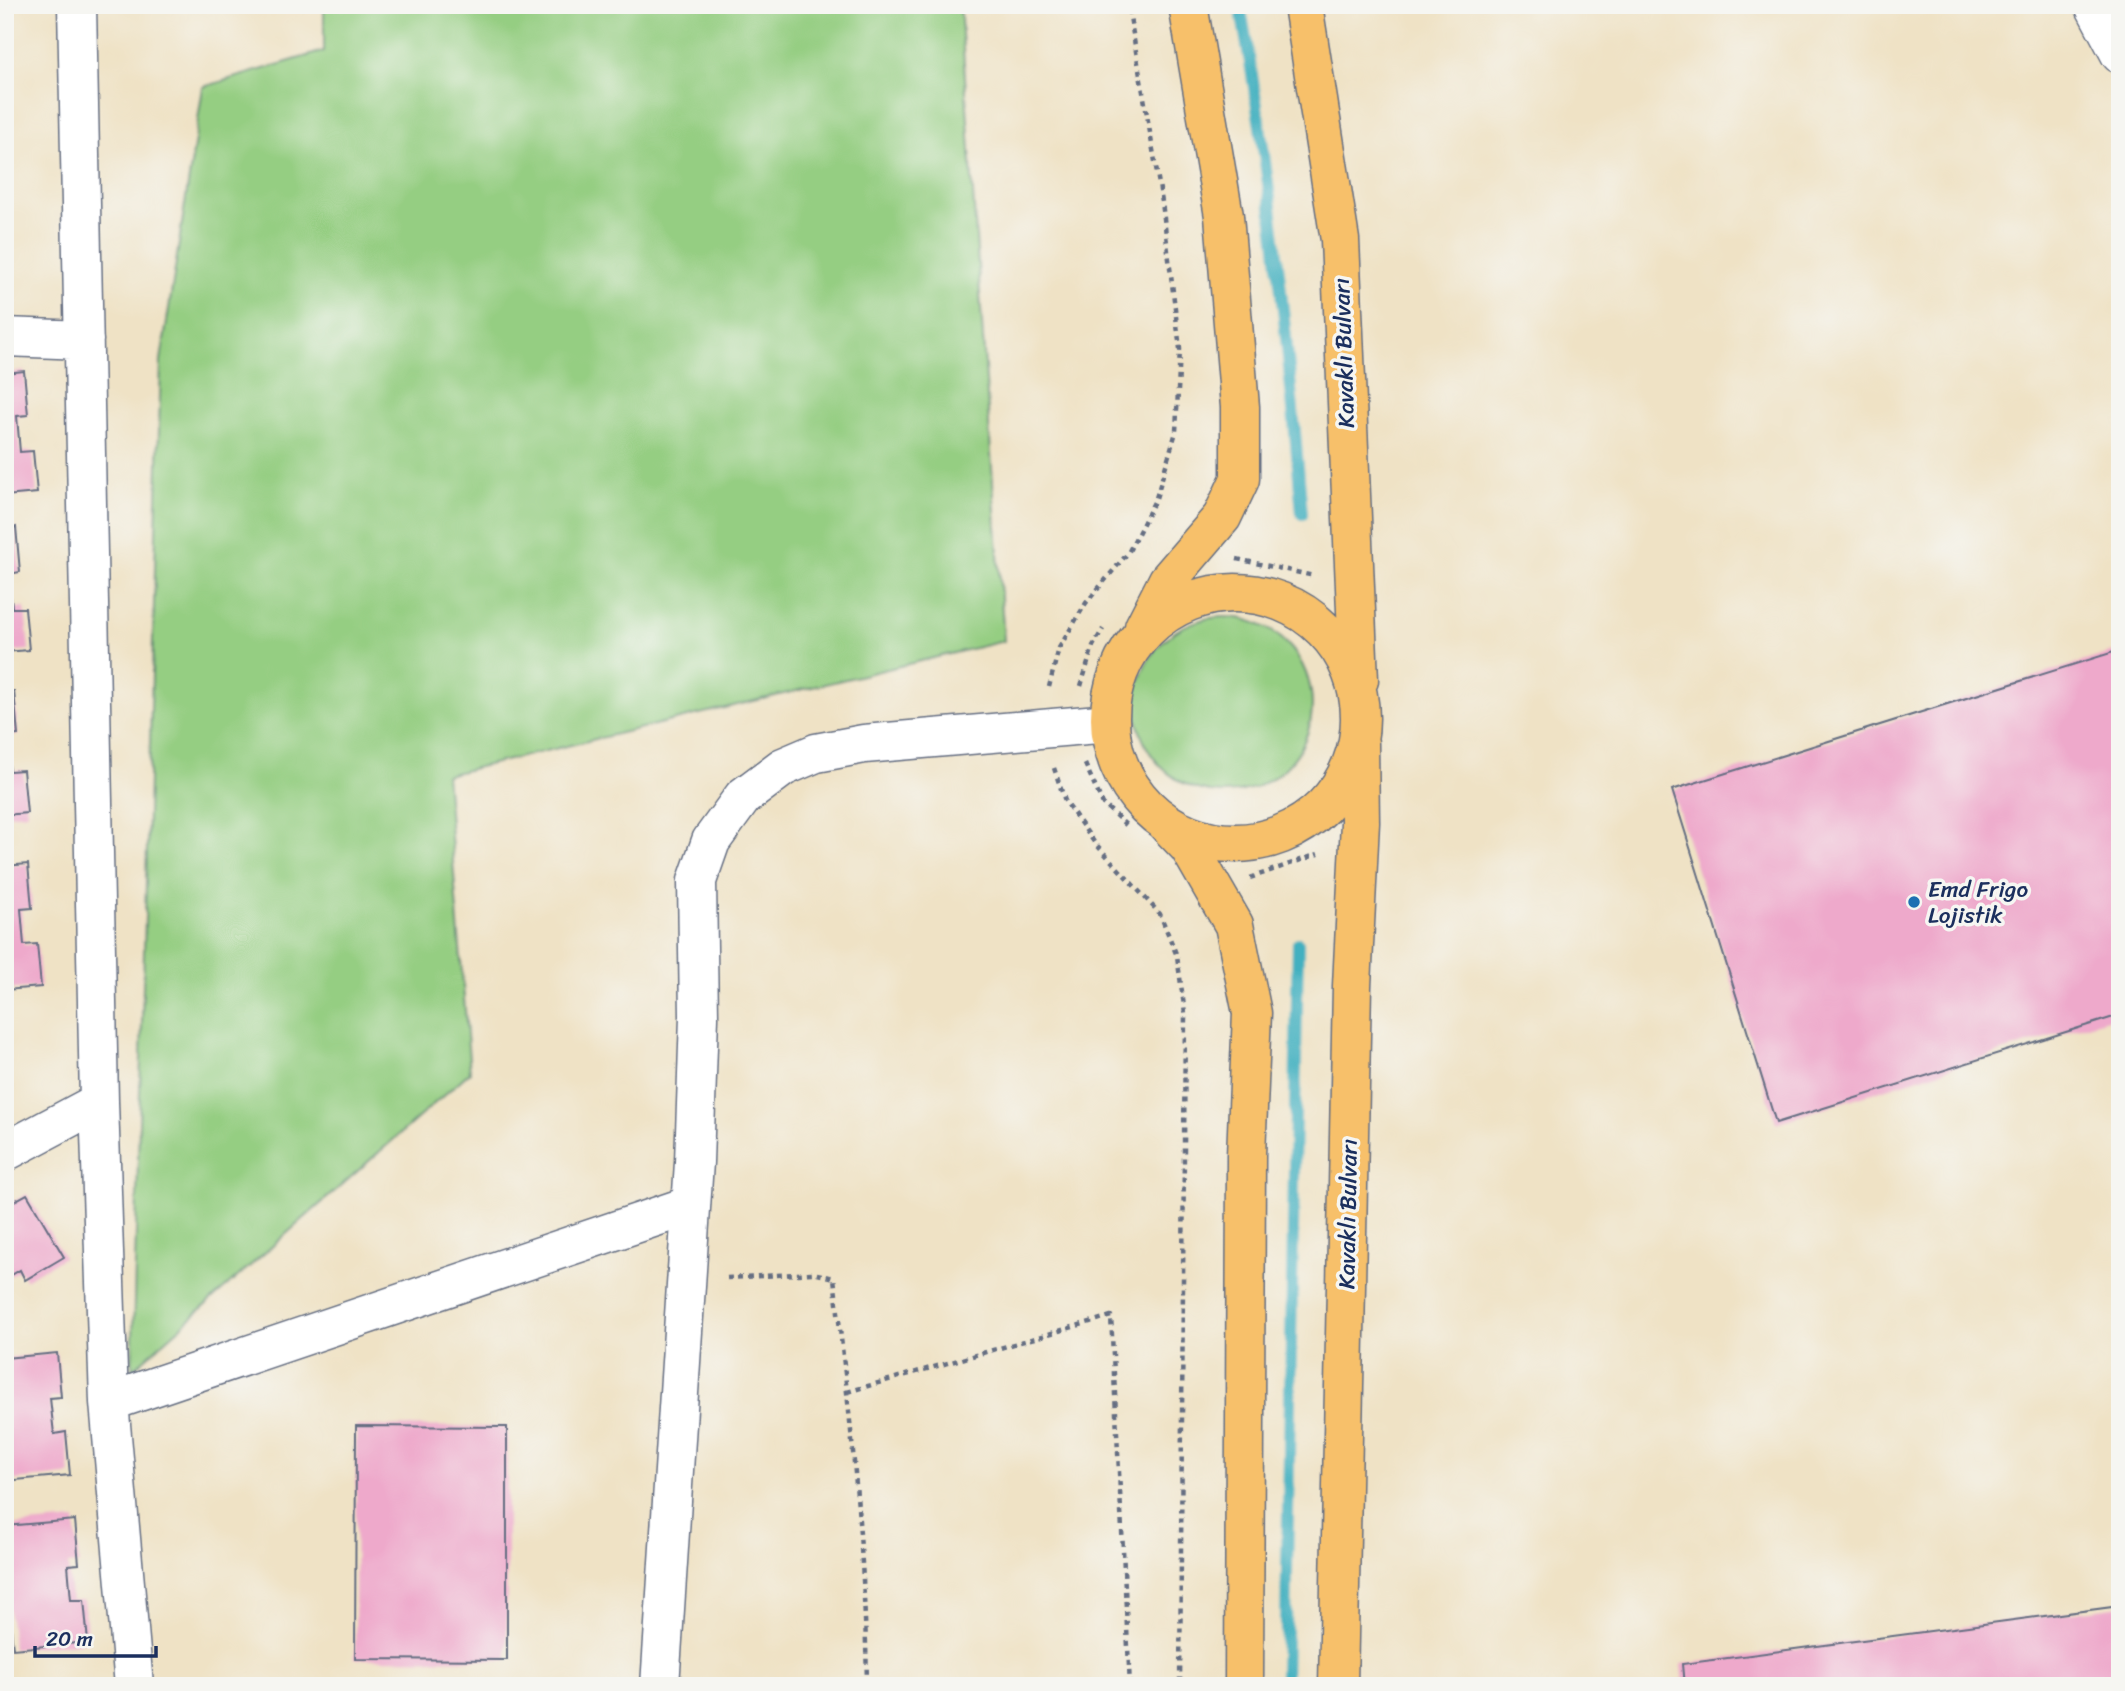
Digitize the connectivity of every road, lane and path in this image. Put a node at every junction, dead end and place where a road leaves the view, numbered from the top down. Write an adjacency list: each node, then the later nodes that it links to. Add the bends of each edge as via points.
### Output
1 (77, 5): 7 (street)
2 (1188, 5): 10 (main road, Kavaklı Bulvarı, via 1224,216 1240,407 1240,479 1222,517 1168,580)
3 (1303, 5): 11 (main road, Kavaklı Bulvarı, via 1340,240)
4 (2094, 5): 5 (street)
5 (2120, 54)
6 (5, 337): 7 (street)
7 (84, 340): 17 (street)
8 (1236, 559): 9 (path)
9 (1317, 576)
10 (1140, 635): 11 (main road, Kavaklı Bulvarı, via 1173,608 1213,594 1256,593 1294,606 1326,631 1349,664); 12 (main road, Kavaklı Bulvarı, via 1118,672)
11 (1360, 703): 13 (main road, Kavaklı Bulvarı)
12 (1110, 723): 14 (main road, Kavaklı Bulvarı, via 1115,755 1134,793); 19 (street, via 864,744 816,753 783,767 743,797 711,841 697,881 699,1017)
13 (1359, 743): 14 (main road, Kavaklı Bulvarı, via 1344,781 1327,802 1284,833 1244,843 1204,839); 28 (main road, Kavaklı Bulvarı)
14 (1165, 822): 27 (main road, Kavaklı Bulvarı, via 1189,847 1234,925 1252,1013 1246,1155)
15 (1327, 851): 16 (path)
16 (1243, 880)
17 (99, 1102): 18 (street); 22 (street)
18 (5, 1152)
19 (691, 1205): 20 (street); 22 (street)
20 (686, 1281): 21 (path, via 813,1273 834,1278); 24 (street)
21 (847, 1392): 25 (path, via 866,1619); 26 (path, via 1111,1317)
22 (109, 1402): 23 (street)
23 (134, 1686)
24 (660, 1686)
25 (867, 1686)
26 (1130, 1686)
27 (1244, 1686)
28 (1338, 1686)

